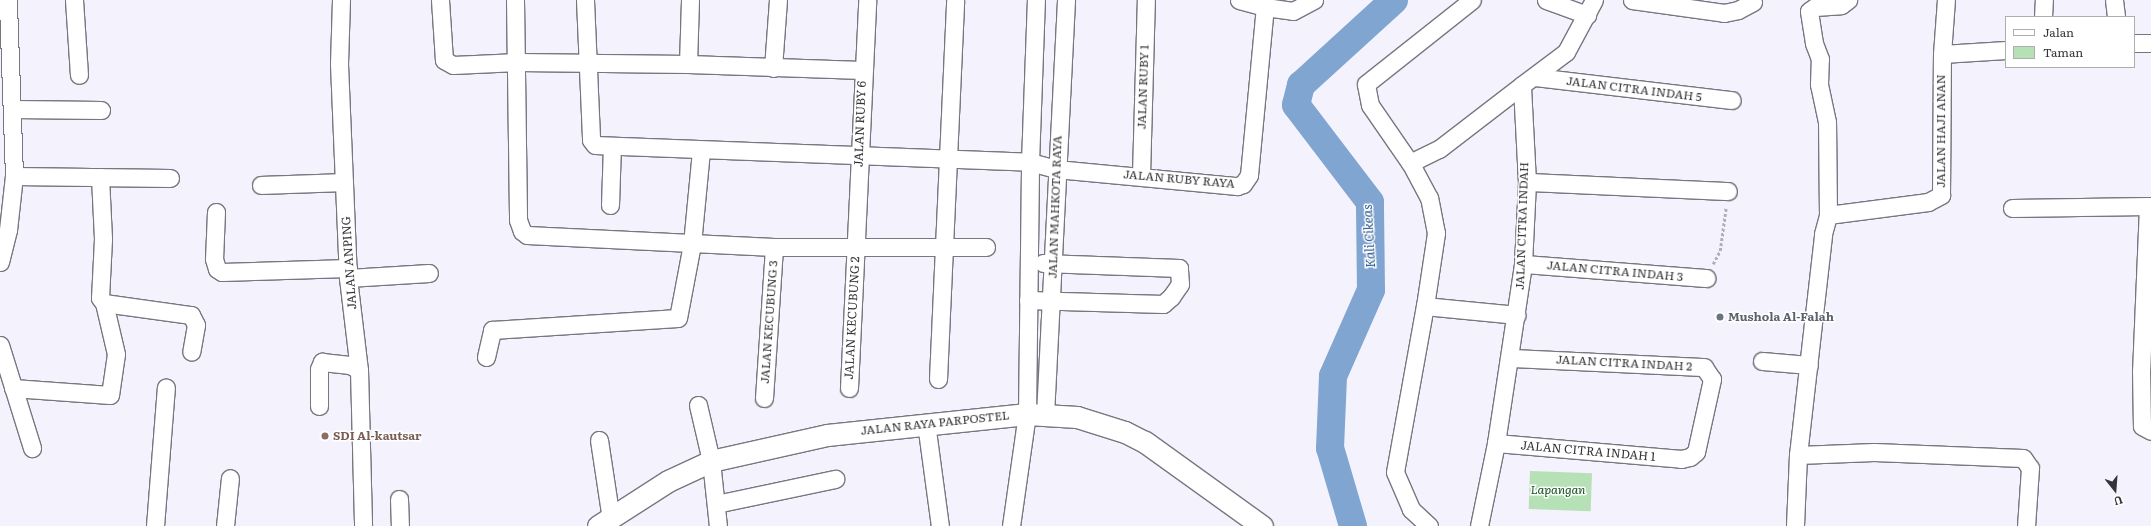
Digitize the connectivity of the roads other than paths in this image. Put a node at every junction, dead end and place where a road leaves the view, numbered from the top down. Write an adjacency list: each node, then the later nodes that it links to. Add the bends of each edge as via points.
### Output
1 (8, 0): 28 (street)
2 (74, 0): 38 (street)
3 (341, 0): 54 (street, JALAN ANPING, via 339,64)
4 (440, 0): 33 (street, via 444,60 453,65)
5 (515, 0): 33 (street)
6 (585, 0): 34 (street)
7 (690, 0): 35 (street)
8 (778, 0): 36 (street)
9 (867, 0): 37 (street, JALAN RUBY 6)
10 (955, 0): 46 (street)
11 (1036, 0): 47 (street, JALAN MAHKOTA RAYA)
12 (1066, 0): 49 (street, JALAN MAHKOTA RAYA)
13 (1146, 0): 50 (street, JALAN RUBY 1)
14 (1239, 0): 24 (street)
15 (1314, 0): 24 (street, via 1293,11)
16 (1472, 0): 48 (street, via 1366,84 1370,105)
17 (1546, 0): 25 (street)
18 (1632, 0): 23 (street, via 1724,12 1738,10)
19 (1848, 0): 62 (street, via 1841,5 1815,7 1809,11 1814,43 1820,60 1820,84 1827,122)
20 (1946, 0): 32 (street, JALAN HAJI ANAN)
21 (2044, 0): 26 (street)
22 (2114, 0): 27 (street)
23 (1753, 2)
24 (1265, 7): 50 (street, JALAN RUBY RAYA, via 1247,180 1238,186)
25 (1590, 8): 39 (street, via 1566,52)
26 (2043, 16)
27 (2116, 16)
28 (4, 39): 41 (street)
29 (2135, 43): 30 (street)
30 (2151, 43)
31 (2005, 50): 32 (street)
32 (1942, 54): 62 (street, JALAN HAJI ANAN, via 1941,195 1928,202)
33 (518, 62): 34 (street); 64 (street, via 518,220 522,231 527,235)
34 (588, 63): 35 (street); 43 (street, JALAN RUBY RAYA, via 591,140 595,146)
35 (688, 64): 36 (street)
36 (773, 68): 37 (street)
37 (862, 70): 45 (street, JALAN RUBY 6)
38 (79, 75)
39 (1529, 81): 40 (street, JALAN CITRA INDAH 5); 48 (street, via 1439,149); 55 (street, JALAN CITRA INDAH)
40 (1732, 100)
41 (14, 109): 42 (street); 51 (street)
42 (101, 110)
43 (612, 146): 44 (street, JALAN RUBY RAYA); 58 (street)
44 (701, 151): 45 (street, JALAN RUBY RAYA); 64 (street)
45 (859, 155): 46 (street, JALAN RUBY RAYA); 68 (street, JALAN RUBY 6)
46 (949, 158): 47 (street, JALAN RUBY RAYA); 66 (street)
47 (1030, 162): 49 (street, JALAN RUBY RAYA); 70 (street, JALAN MAHKOTA RAYA)
48 (1410, 163): 79 (street, via 1429,198 1436,233)
49 (1056, 169): 50 (street, JALAN RUBY RAYA); 71 (street, JALAN MAHKOTA RAYA)
50 (1141, 175)
51 (14, 176): 52 (street); 63 (street)
52 (100, 177): 53 (street); 78 (street, via 103,239 100,292)
53 (170, 178)
54 (344, 182): 56 (street); 73 (street, JALAN ANPING)
55 (1526, 182): 57 (street); 72 (street, JALAN CITRA INDAH)
56 (261, 185)
57 (1728, 191)
58 (610, 205)
59 (2150, 206): 60 (street); 97 (street, via 2141,370 2142,426)
60 (2012, 208)
61 (216, 212): 73 (street, via 214,259 217,269 222,272)
62 (1828, 215): 86 (street, via 1823,234)
63 (4, 229): 69 (street)
64 (692, 244): 65 (street); 83 (street, via 678,318 492,330)
65 (774, 247): 68 (street); 92 (street, JALAN KECUBUNG 3)
66 (945, 247): 67 (street); 68 (street); 88 (street)
67 (986, 247)
68 (856, 248): 91 (street, JALAN KECUBUNG 2)
69 (0, 262)
70 (1029, 262): 71 (street); 76 (street, JALAN MAHKOTA RAYA)
71 (1054, 263): 77 (street, JALAN MAHKOTA RAYA); 77 (street, via 1179,268 1180,284 1163,304)
72 (1523, 264): 75 (street, JALAN CITRA INDAH 3); 80 (street, JALAN CITRA INDAH)
73 (348, 273): 74 (street); 87 (street, JALAN ANPING)
74 (429, 273)
75 (1706, 278)
76 (1028, 300): 77 (street); 95 (street, JALAN MAHKOTA RAYA)
77 (1052, 302): 95 (street, JALAN MAHKOTA RAYA)
78 (104, 303): 82 (street, via 191,315 196,325); 90 (street, via 116,354 110,395)
79 (1426, 306): 80 (street); 117 (street, via 1395,472 1411,509)
80 (1517, 314): 84 (street, JALAN CITRA INDAH)
81 (0, 345): 90 (street)
82 (190, 352)
83 (486, 357)
84 (1510, 358): 99 (street, JALAN CITRA INDAH); 102 (street, JALAN CITRA INDAH 2, via 1704,367 1712,379 1696,452)
85 (1762, 361): 86 (street)
86 (1808, 366): 101 (street)
87 (359, 370): 94 (street, via 350,365 322,362 319,369); 111 (street, JALAN ANPING)
88 (938, 379)
89 (166, 387): 109 (street)
90 (13, 388): 100 (street)
91 (849, 388)
92 (764, 398)
93 (698, 405): 103 (street)
94 (319, 406)
95 (1036, 414): 96 (main road, JALAN RAYA PARPOSTEL); 115 (street); 116 (main road, JALAN RAYA PARPOSTEL, via 1077,417 1125,432 1145,442)
96 (926, 423): 103 (main road, JALAN RAYA PARPOSTEL, via 827,435); 114 (street)
97 (2151, 431)
98 (598, 440): 108 (street)
99 (1496, 443): 102 (street, JALAN CITRA INDAH 1); 118 (street, JALAN CITRA INDAH)
100 (32, 448)
101 (1798, 455): 119 (street); 120 (street, via 1874,452 2023,458 2030,468)
102 (1681, 459)
103 (712, 461): 107 (street); 108 (main road, JALAN RAYA PARPOSTEL, via 668,481)
104 (230, 478): 110 (street)
105 (835, 479): 107 (street)
106 (399, 499): 112 (street)
107 (716, 504): 113 (street)
108 (605, 523)
109 (155, 526)
110 (225, 526)
111 (363, 526)
112 (400, 526)
113 (718, 526)
114 (940, 526)
115 (1011, 526)
116 (1262, 526)
117 (1429, 526)
118 (1479, 526)
119 (1795, 526)
120 (2026, 526)

